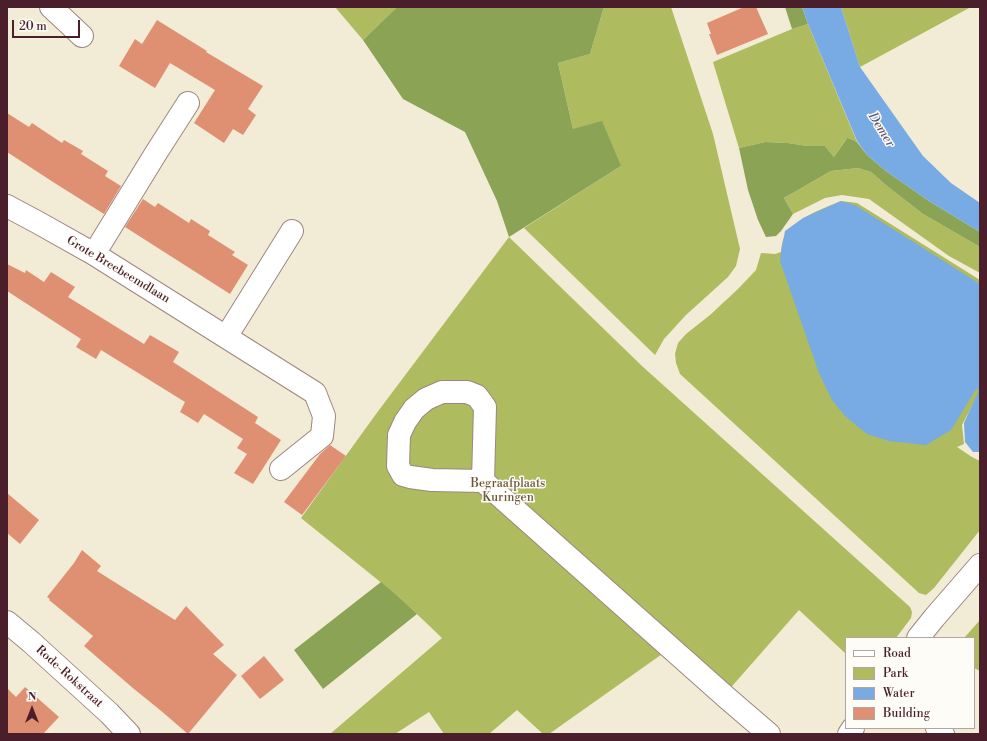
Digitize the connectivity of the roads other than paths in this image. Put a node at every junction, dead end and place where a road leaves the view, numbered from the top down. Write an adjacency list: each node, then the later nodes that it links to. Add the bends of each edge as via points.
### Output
1 (51, 7): 2 (street)
2 (82, 36)
3 (188, 103): 6 (street)
4 (7, 206): 6 (street, Grote Breebeemdlaan)
5 (292, 231): 7 (street)
6 (94, 254): 7 (street, Grote Breebeemdlaan)
7 (226, 337): 8 (street, Grote Breebeemdlaan, via 315,393 324,416 322,436)
8 (281, 469)
9 (483, 481): 9 (street, via 485,408 477,396 467,392 442,392 426,399 411,413 400,435 398,466 403,475 432,480); 14 (street)
10 (980, 564): 12 (street)
11 (7, 622): 13 (street, Rode-Rokstraat, via 109,712)
12 (919, 637)
13 (129, 734)
14 (769, 734)

